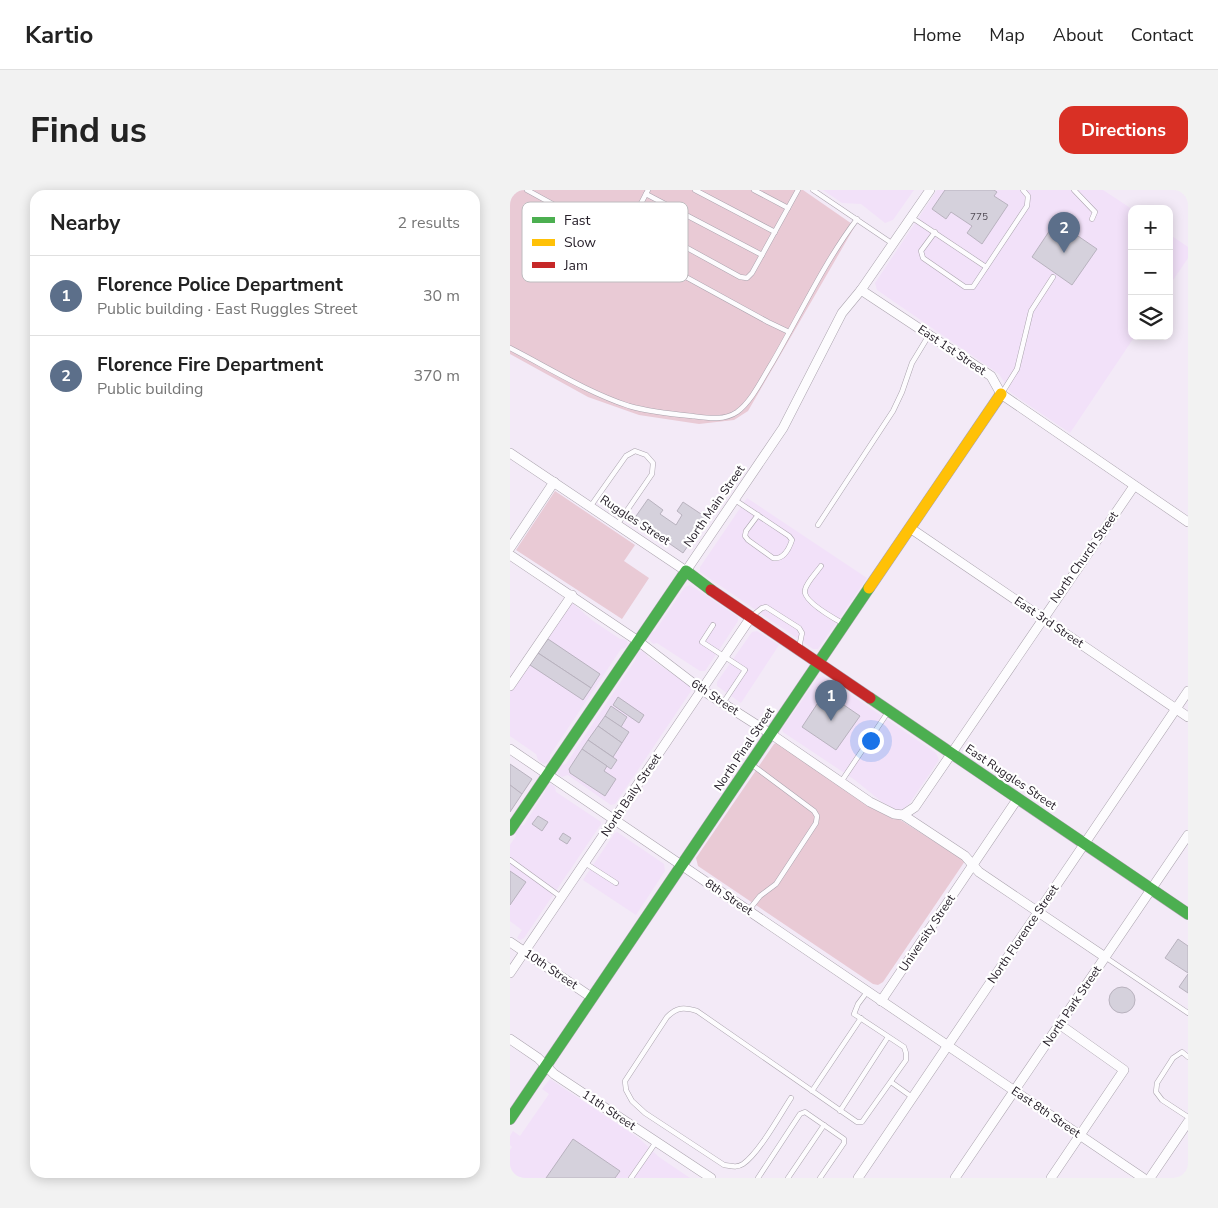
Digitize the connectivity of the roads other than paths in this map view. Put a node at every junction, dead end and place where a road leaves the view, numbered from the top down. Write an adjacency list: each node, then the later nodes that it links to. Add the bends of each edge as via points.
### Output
1 (527, 190): 10 (lane)
2 (695, 190): 17 (lane)
3 (754, 190): 12 (lane)
4 (798, 190): 12 (lane)
5 (813, 190): 15 (lane)
6 (930, 190): 14 (street, North Main Street)
7 (1023, 190): 22 (lane, via 1028,196 1027,206)
8 (1074, 190): 16 (lane, via 1095,212)
9 (647, 192): 11 (lane)
10 (549, 202)
11 (665, 202)
12 (788, 208): 17 (lane)
13 (688, 215): 21 (lane)
14 (912, 217): 18 (lane); 19 (street, North Main Street)
15 (857, 219): 19 (lane); 26 (lane, via 832,255)
16 (1092, 219)
17 (774, 232): 21 (lane)
18 (935, 232): 22 (lane); 22 (lane, via 921,251 923,258 969,288)
19 (893, 244): 25 (street, North Main Street)
20 (688, 248): 21 (lane, via 747,278)
21 (762, 256)
22 (986, 267)
23 (1053, 277): 29 (lane, via 1030,311 1017,369)
24 (688, 278): 26 (lane)
25 (861, 290): 27 (street, East 1st Street); 33 (street, North Main Street, via 842,313 783,428)
26 (790, 332): 28 (lane, via 744,406 732,415 715,418 630,406 589,390)
27 (929, 335): 29 (street, East 1st Street, via 991,376); 38 (lane, via 912,363 893,411)
28 (510, 348)
29 (1001, 394): 32 (street, East 1st Street); 39 (street, North Pinal Street)
30 (510, 453): 31 (street, Ruggles Street)
31 (554, 482): 34 (street, Ruggles Street); 40 (street)
32 (1134, 486): 36 (street, East 1st Street); 46 (street, North Church Street)
33 (735, 500): 35 (lane); 43 (street, North Main Street)
34 (590, 507): 37 (street, Ruggles Street); 37 (lane, via 626,456 635,451 646,455 653,463 652,474)
35 (758, 515): 35 (lane, via 792,540 782,557 773,558 745,536)
36 (1188, 522)
37 (617, 525): 43 (street, Ruggles Street)
38 (818, 525)
39 (910, 528): 46 (street, East 3rd Street); 48 (street, North Pinal Street)
40 (510, 548)
41 (510, 555): 44 (street, 6th Street)
42 (821, 566): 48 (lane, via 805,589 805,595 810,602)
43 (686, 571): 45 (street, Ruggles Street); 49 (street, North Main Street)
44 (572, 595): 49 (street, 6th Street); 53 (street)
45 (751, 617): 50 (street, Ruggles Street); 50 (lane, via 766,607 799,628 802,633); 51 (street, North Baily Street)
46 (1042, 618): 57 (street, East 3rd Street); 62 (street, North Church Street)
47 (713, 625): 51 (lane, via 702,642)
48 (845, 625): 52 (street, North Pinal Street)
49 (638, 641): 54 (street, 6th Street); 64 (street, North Main Street)
50 (798, 649): 52 (street, Ruggles Street)
51 (724, 657): 54 (street, North Baily Street); 56 (lane, via 745,670)
52 (818, 663): 58 (street, East Ruggles Street); 60 (street, North Pinal Street)
53 (510, 686)
54 (702, 690): 56 (street, 6th Street); 68 (street, North Baily Street)
55 (1188, 691): 57 (street, North Florence Street)
56 (723, 703): 60 (street, 6th Street)
57 (1176, 709): 59 (street, East 3rd Street); 71 (street, North Florence Street)
58 (889, 710): 62 (street, East Ruggles Street); 65 (lane)
59 (1188, 717)
60 (771, 734): 63 (street, North Pinal Street); 65 (street, 6th Street)
61 (510, 749): 64 (street, 8th Street)
62 (951, 753): 66 (street, East Ruggles Street); 67 (street, North Church Street, via 915,807)
63 (750, 764): 74 (street, North Pinal Street); 79 (lane, via 817,816 816,823 776,884)
64 (548, 774): 68 (street, 8th Street); 69 (street, North Main Street)
65 (841, 782): 67 (street, 6th Street, via 870,802)
66 (1018, 798): 71 (street, East Ruggles Street); 75 (street, University Street)
67 (903, 815): 75 (street, 6th Street)
68 (614, 820): 73 (street, North Baily Street); 74 (street, 8th Street)
69 (510, 830)
70 (1188, 835): 77 (street, North Park Street)
71 (1084, 844): 77 (street, East Ruggles Street); 80 (street, North Florence Street)
72 (510, 860): 78 (lane)
73 (585, 863): 76 (lane); 78 (street, North Baily Street)
74 (681, 865): 79 (street, 8th Street); 87 (street, North Pinal Street)
75 (973, 865): 80 (street, 6th Street); 88 (street, University Street)
76 (616, 883)
77 (1151, 889): 81 (street, East Ruggles Street); 84 (street, North Park Street)
78 (561, 897): 83 (street, North Baily Street)
79 (748, 911): 86 (street, 8th Street)
80 (1038, 911): 84 (street, 6th Street); 94 (street, North Florence Street)
81 (1188, 914)
82 (510, 942): 83 (street, 10th Street)
83 (524, 952): 85 (street, North Baily Street); 87 (street, 10th Street)
84 (1105, 957): 89 (lane); 91 (street, North Park Street)
85 (510, 973)
86 (867, 992): 88 (street, 8th Street); 90 (lane, via 854,1014)
87 (591, 996): 96 (street, North Pinal Street)
88 (881, 1001): 94 (street, 8th Street)
89 (1188, 1013)
90 (861, 1018): 92 (lane); 99 (lane)
91 (1059, 1024): 98 (street, North Park Street); 107 (street, via 1124,1070)
92 (888, 1037): 97 (lane, via 906,1052 906,1060); 102 (lane)
93 (510, 1039): 96 (street, 11th Street)
94 (948, 1045): 98 (street, East 8th Street); 101 (street, North Florence Street)
95 (1188, 1056): 103 (lane, via 1182,1052 1173,1058 1157,1083 1156,1092)
96 (546, 1066): 104 (street, North Pinal Street); 108 (street, 11th Street)
97 (891, 1082): 101 (lane); 102 (lane, via 862,1122)
98 (1015, 1090): 107 (street, East 8th Street); 115 (street, North Park Street)
99 (812, 1091): 100 (lane, via 697,1011 686,1008 675,1009 667,1017 625,1081 632,1101 645,1113 724,1165 734,1167 743,1164 756,1150); 102 (lane)
100 (791, 1098)
101 (914, 1098): 114 (street, North Florence Street)
102 (840, 1111)
103 (1188, 1118)
104 (510, 1119)
105 (1188, 1122): 118 (street)
106 (824, 1125): 111 (lane, via 805,1112 800,1114); 112 (lane); 113 (lane, via 844,1138 844,1143)
107 (1080, 1135): 116 (street); 117 (street, East 8th Street)
108 (656, 1141): 109 (lane); 110 (street, 11th Street)
109 (631, 1178)
110 (712, 1178)
111 (758, 1178)
112 (788, 1178)
113 (820, 1178)
114 (858, 1178)
115 (955, 1178)
116 (1051, 1178)
117 (1144, 1178)
118 (1150, 1178)

